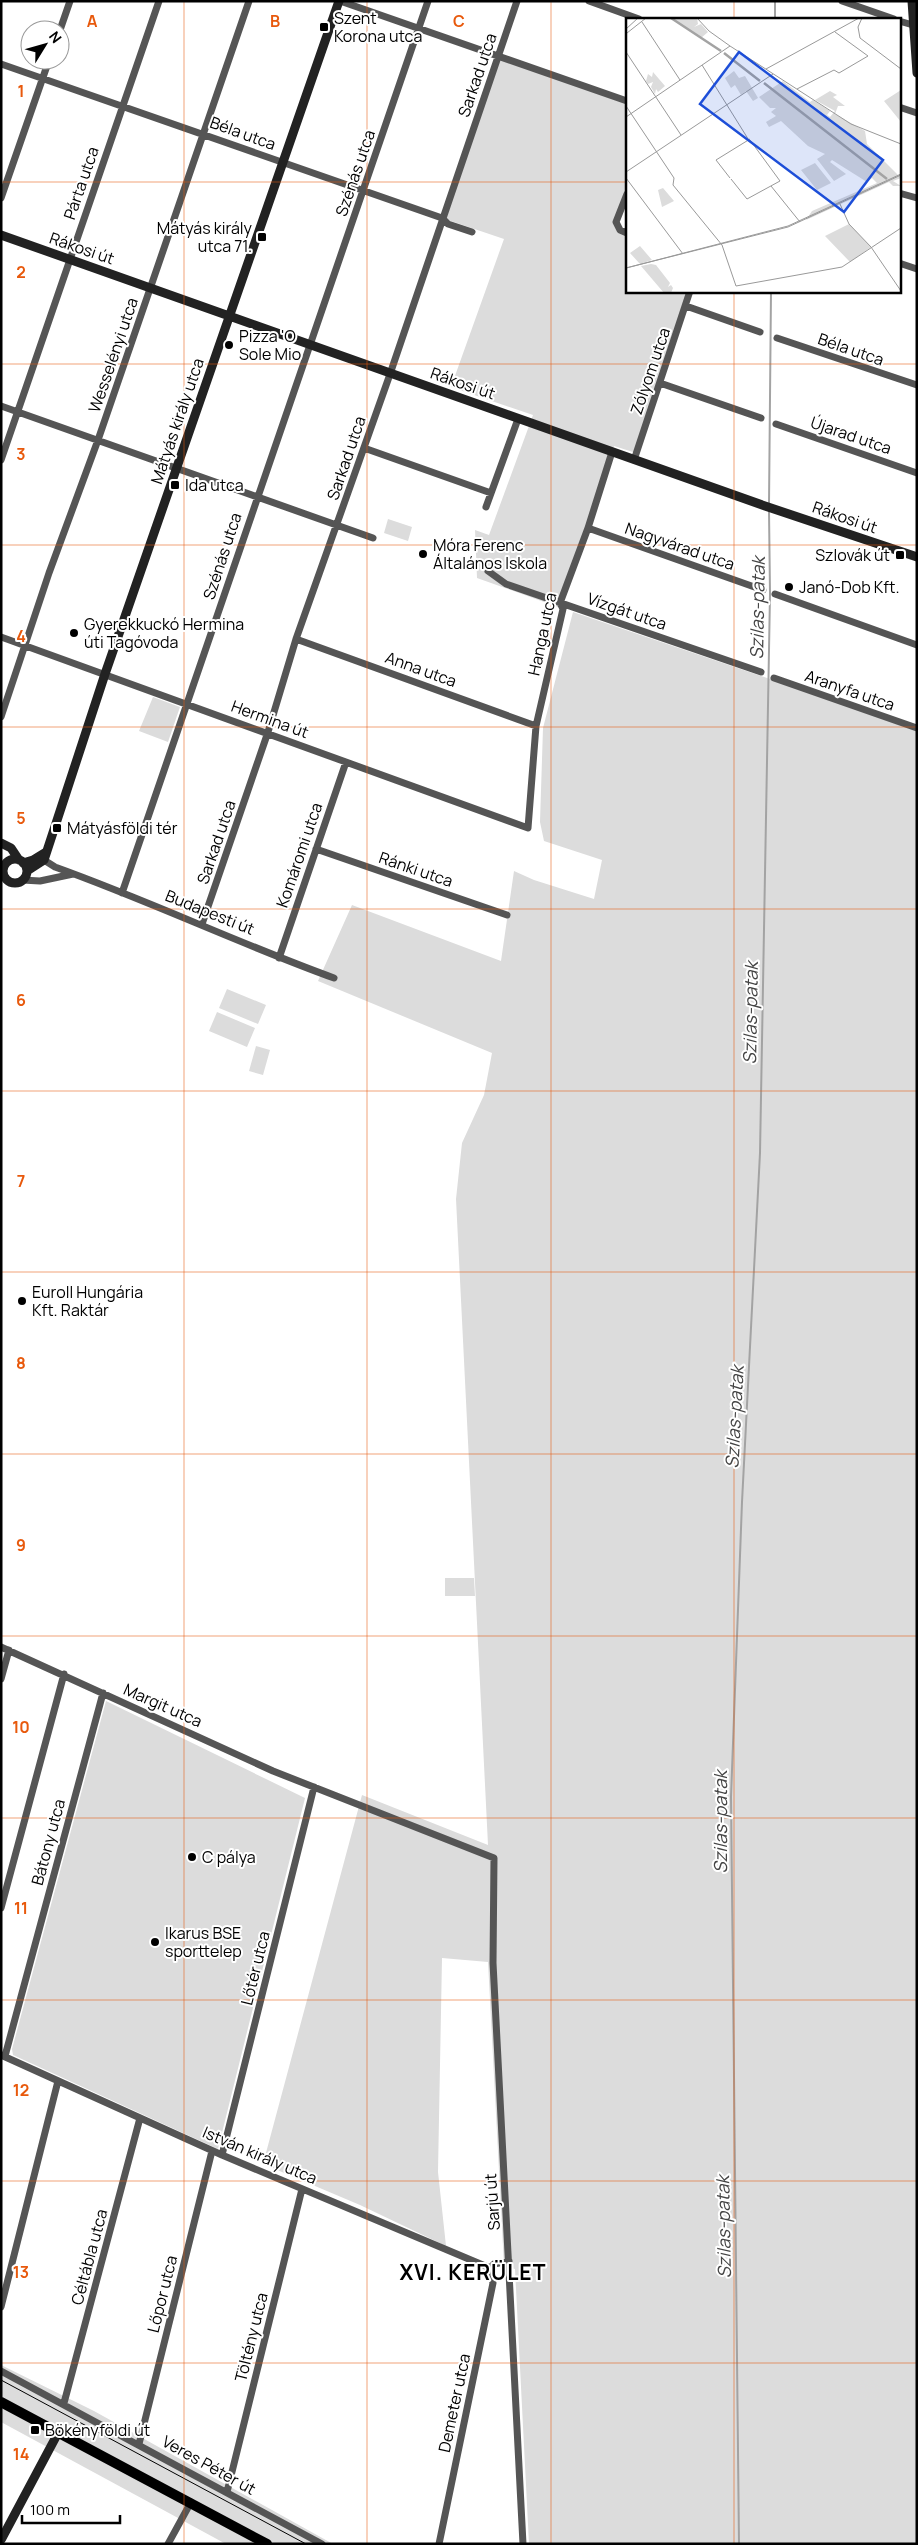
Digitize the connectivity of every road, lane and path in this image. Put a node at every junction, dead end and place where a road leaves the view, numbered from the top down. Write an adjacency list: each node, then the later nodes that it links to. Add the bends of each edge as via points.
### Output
1 (70, 1): 12 (street)
2 (159, 1): 22 (street, Párta utca)
3 (249, 1): 25 (street, Wesselényi utca)
4 (339, 1): 15 (street); 26 (street, Mátyás király utca)
5 (428, 1): 15 (street, Szénás utca)
6 (517, 1): 16 (street, Sarkad utca)
7 (589, 1): 10 (street)
8 (842, 1): 11 (street)
9 (914, 7): 14 (street)
10 (636, 18)
11 (891, 18)
12 (63, 20)
13 (900, 21): 14 (street)
14 (913, 25): 19 (street)
15 (418, 29): 16 (street); 27 (street, Szénás utca)
16 (498, 57): 21 (street); 32 (street, Sarkad utca)
17 (1, 64): 20 (street, Béla utca)
18 (45, 70): 20 (street)
19 (917, 74)
20 (42, 79): 22 (street, Béla utca); 30 (street)
21 (626, 101)
22 (122, 106): 25 (street, Béla utca); 36 (street, Párta utca)
23 (900, 107): 24 (street)
24 (917, 113)
25 (204, 133): 26 (street, Béla utca); 39 (street, Wesselényi utca)
26 (283, 162): 27 (street, Béla utca); 42 (street, Mátyás király utca)
27 (364, 190): 32 (street, Béla utca); 45 (street, Szénás utca)
28 (900, 193): 31 (street)
29 (626, 197): 34 (street, via 616,222 620,230)
30 (1, 198)
31 (917, 198)
32 (442, 218): 33 (street, Béla utca, via 448,224); 46 (street, Sarkad utca)
33 (472, 232)
34 (626, 233)
35 (1, 235): 36 (street, Rákosi út)
36 (70, 259): 39 (street, Rákosi út); 50 (street, Párta utca)
37 (900, 264): 38 (street)
38 (917, 269)
39 (151, 288): 42 (street, Rákosi út); 54 (street, Wesselényi utca)
40 (690, 292): 41 (street, Zólyom utca)
41 (686, 306): 43 (street); 47 (street, Zólyom utca)
42 (230, 316): 45 (street, Rákosi út); 59 (street, Mátyás király utca)
43 (760, 332)
44 (777, 338): 48 (street, Béla utca)
45 (310, 345): 46 (street, Rákosi út); 62 (street, Szénás utca)
46 (390, 373): 51 (street, Rákosi út); 55 (street, Sarkad utca)
47 (660, 383): 52 (street); 58 (street, Zólyom utca)
48 (917, 385)
49 (1, 406): 50 (street)
50 (18, 412): 54 (street); 57 (street, Párta utca)
51 (518, 418): 56 (street, Rákosi út); 61 (street)
52 (761, 418)
53 (776, 424): 60 (street, Újarad utca)
54 (98, 440): 59 (street); 75 (street, Wesselényi utca)
55 (364, 448): 61 (street); 64 (street, Sarkad utca)
56 (612, 452): 58 (street, Rákosi út); 65 (street, Hanga utca)
57 (1, 460)
58 (634, 460): 67 (street, Rákosi út)
59 (176, 468): 62 (street); 77 (street, Mátyás király utca)
60 (917, 473)
61 (491, 493): 63 (street)
62 (256, 496): 64 (street); 79 (street, Szénás utca)
63 (486, 507)
64 (337, 525): 66 (street); 73 (street, Sarkad utca)
65 (588, 528): 69 (street, Nagyvárad utca); 71 (street, Hanga utca)
66 (373, 538)
67 (917, 557)
68 (488, 571): 71 (street, Vízgát utca, via 506,584)
69 (764, 590)
70 (775, 594): 74 (street)
71 (560, 602): 76 (street, Vízgát utca); 81 (street, Hanga utca, via 563,609)
72 (1, 637): 75 (street, Hermina út)
73 (296, 638): 81 (street, Anna utca); 83 (street, Sarkad utca)
74 (917, 645)
75 (26, 646): 77 (street, Hermina út); 80 (street, Wesselényi utca)
76 (761, 672)
77 (105, 674): 79 (street, Hermina út); 88 (street, Mátyás király utca)
78 (774, 678): 82 (street, Aranyfa utca)
79 (187, 704): 83 (street, Hermina út); 94 (street, Szénás utca)
80 (1, 717)
81 (536, 726): 85 (street, Hanga utca)
82 (917, 728)
83 (268, 732): 84 (street, Hermina út); 96 (street, Sarkad utca)
84 (346, 762): 85 (street, Hermina út); 87 (street, Komáromi utca)
85 (528, 828)
86 (1, 843): 89 (street, via 11,848)
87 (316, 849): 95 (street, Ránki utca); 97 (street, Komáromi utca)
88 (45, 856): 89 (street, via 33,860); 91 (street, Budapesti út)
89 (23, 869): 90 (street, via 8,861); 91 (street, via 40,881); 92 (street)
90 (2, 870): 92 (street)
91 (74, 873): 94 (street, Budapesti út)
92 (10, 882): 93 (street)
93 (1, 887)
94 (122, 893): 96 (street, Budapesti út)
95 (506, 915)
96 (202, 924): 97 (street, Budapesti út)
97 (279, 958): 98 (street, Budapesti út)
98 (334, 978)
99 (1, 1646): 100 (street, Margit utca)
100 (9, 1650): 101 (street, Margit utca); 102 (street)
101 (64, 1674): 103 (street, Margit utca); 106 (street)
102 (1, 1678)
103 (103, 1693): 104 (street, Margit utca); 107 (street, Bátony utca)
104 (314, 1787): 105 (street, Margit utca); 111 (street, Lőtér utca)
105 (494, 1858): 113 (street, Sarjú út, via 493,1963)
106 (1, 1908)
107 (3, 2055): 108 (street, István király utca)
108 (58, 2081): 109 (street, István király utca); 115 (street)
109 (140, 2118): 110 (street, István király utca); 118 (street, Céltábla utca)
110 (212, 2150): 111 (street, István király utca); 120 (street, Lőpor utca)
111 (222, 2155): 112 (street, István király utca)
112 (302, 2189): 114 (street, István király utca); 121 (street, Töltény utca)
113 (509, 2261): 114 (street); 128 (street, Sarjú út)
114 (490, 2268): 127 (street, Demeter utca, via 493,2282)
115 (1, 2307)
116 (1, 2371): 118 (street, Veres Péter út)
117 (1, 2402): 119 (main road)
118 (64, 2403): 120 (street, Veres Péter út)
119 (58, 2433): 122 (main road); 123 (street)
120 (139, 2444): 121 (street, Veres Péter út)
121 (227, 2492): 126 (street, Veres Péter út)
122 (190, 2502): 124 (street); 125 (main road)
123 (1, 2540)
124 (168, 2544)
125 (268, 2544)
126 (322, 2544)
127 (438, 2544)
128 (523, 2544)

